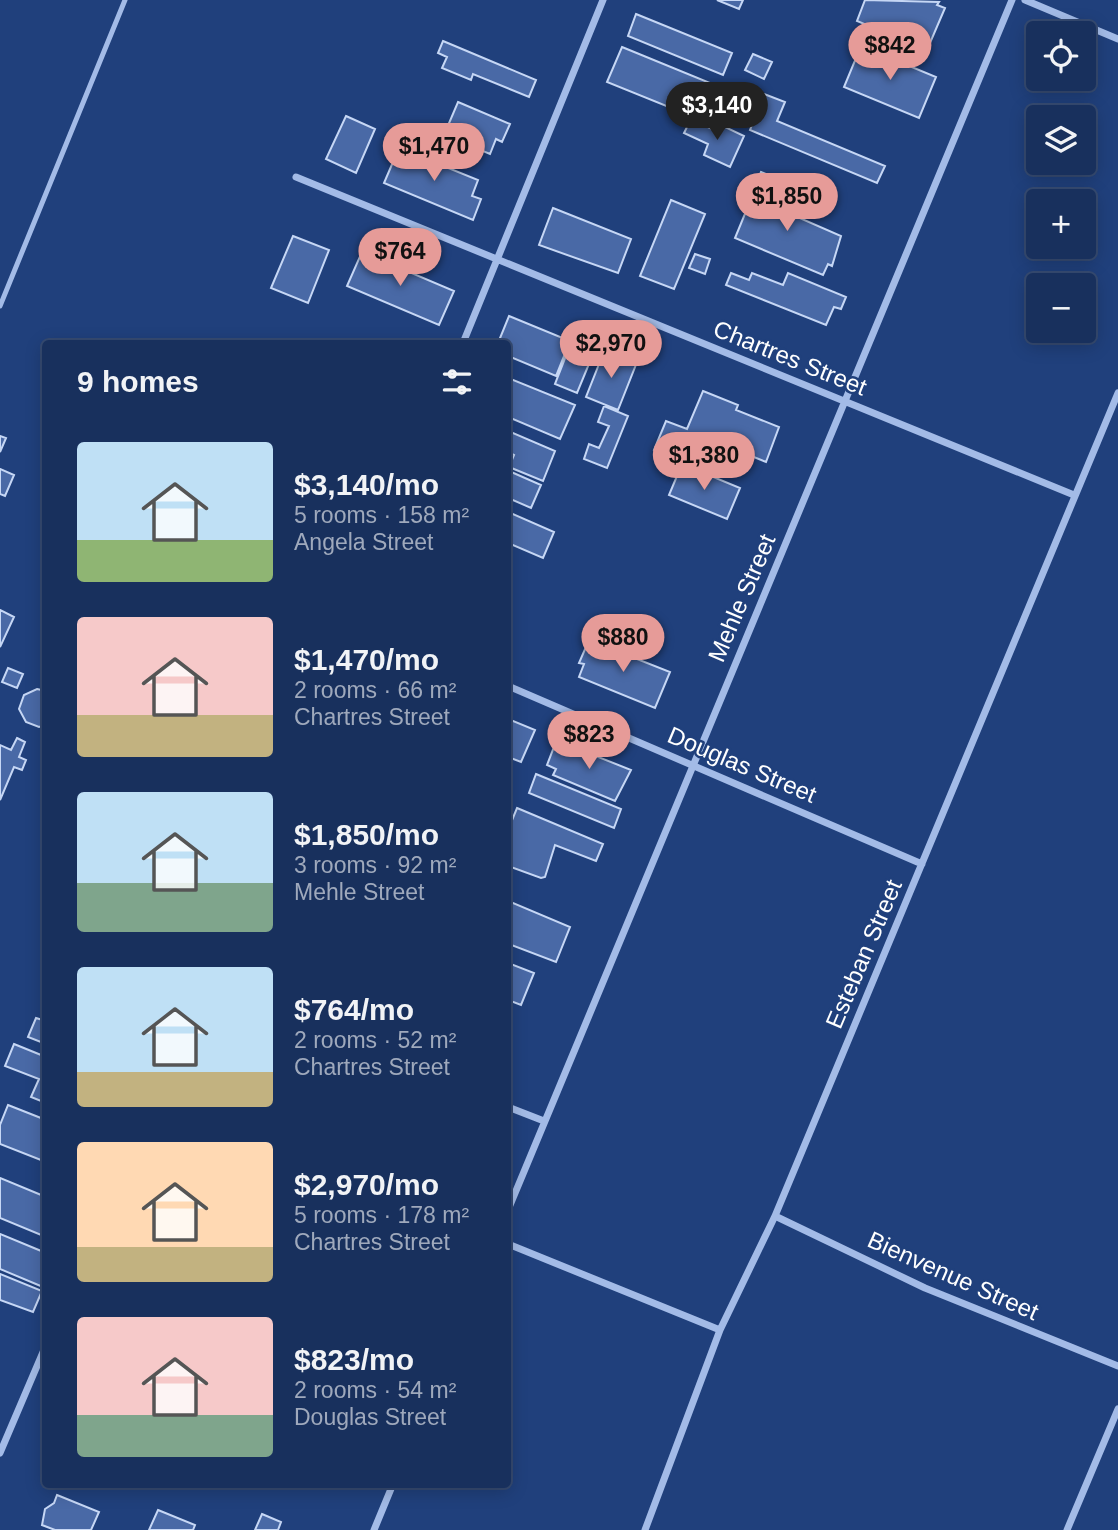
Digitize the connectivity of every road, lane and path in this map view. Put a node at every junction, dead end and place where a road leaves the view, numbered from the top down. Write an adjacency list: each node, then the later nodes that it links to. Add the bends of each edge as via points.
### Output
1 (125, 0): 8 (lane)
2 (603, 0): 7 (street)
3 (1012, 0): 11 (street, Mehle Street)
4 (1025, 0): 5 (street)
5 (1118, 39)
6 (296, 177): 7 (street, Chartres Street)
7 (498, 259): 9 (street); 11 (street, Chartres Street)
8 (0, 306)
9 (464, 340)
10 (1118, 393): 12 (street, Esteban Street)
11 (845, 401): 12 (street, Chartres Street); 14 (street, Mehle Street)
12 (1074, 495): 15 (street, Esteban Street)
13 (511, 687): 14 (street, Douglas Street)
14 (693, 766): 15 (street, Douglas Street); 17 (street, Mehle Street)
15 (922, 864): 19 (street, Esteban Street)
16 (511, 1108): 17 (street)
17 (544, 1121): 18 (street, Mehle Street)
18 (511, 1203)
19 (775, 1216): 21 (street, Esteban Street); 23 (street, Bienvenue Street, via 925,1288)
20 (511, 1245): 21 (street)
21 (720, 1329): 28 (street, Esteban Street)
22 (42, 1355): 25 (street)
23 (1118, 1366)
24 (1118, 1409): 29 (street)
25 (0, 1453)
26 (391, 1488): 27 (street)
27 (374, 1530)
28 (645, 1530)
29 (1067, 1530)

